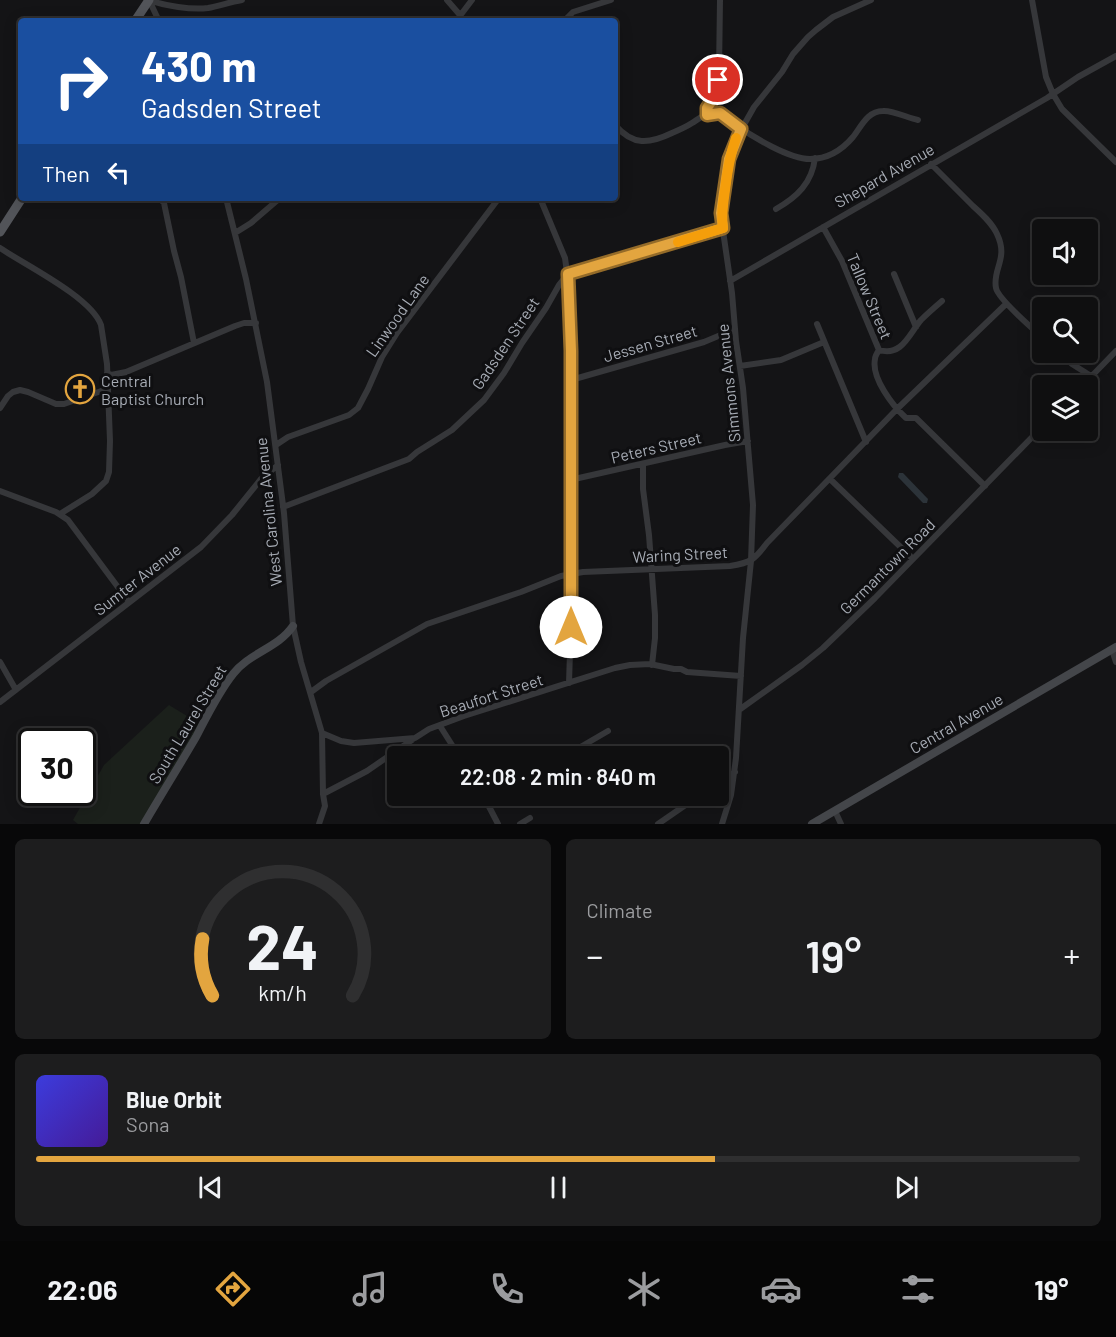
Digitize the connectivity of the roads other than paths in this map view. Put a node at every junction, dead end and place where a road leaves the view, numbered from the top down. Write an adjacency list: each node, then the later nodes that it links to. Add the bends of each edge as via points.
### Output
1 (149, 0): 2 (street, via 208,8); 10 (main road); 11 (street)
2 (242, 0)
3 (447, 0): 12 (street)
4 (472, 0): 12 (street)
5 (610, 0): 13 (street, via 573,12)
6 (720, 0): 16 (street, via 719,72)
7 (871, 0): 9 (street, Simmons Avenue)
8 (1032, 0): 15 (street, via 1046,77)
9 (862, 2): 18 (street, Simmons Avenue, via 833,17 808,37)
10 (137, 18)
11 (158, 18)
12 (458, 18)
13 (567, 18)
14 (1116, 56): 15 (street, Shepard Avenue)
15 (1053, 94): 21 (street, via 1062,109); 22 (street, Shepard Avenue)
16 (707, 115): 18 (street, via 720,113); 19 (street, via 654,141 638,141)
17 (918, 120): 20 (street, via 882,111 873,114 838,151)
18 (741, 129): 20 (street, via 792,156); 31 (street, Simmons Avenue, via 729,159 721,213)
19 (618, 131)
20 (815, 158): 29 (street, via 810,178 792,201)
21 (1116, 162)
22 (931, 164): 30 (street, Shepard Avenue); 39 (street, via 997,232 1002,260 996,289)
23 (20, 201): 32 (main road)
24 (162, 201): 46 (street)
25 (227, 201): 33 (street, West Carolina Avenue)
26 (277, 201): 33 (street, via 251,224)
27 (497, 201): 61 (street, Linwood Lane, via 397,333 358,408)
28 (541, 201): 35 (street)
29 (776, 210)
30 (823, 226): 37 (street, Shepard Avenue); 47 (street, Tallow Street)
31 (723, 228): 35 (street); 37 (street, Simmons Avenue)
32 (0, 232)
33 (235, 232): 40 (street, West Carolina Avenue)
34 (0, 248): 51 (street, via 44,274 92,310 101,325)
35 (568, 274): 54 (street); 68 (street, Gadsden Street, via 504,373 459,424 409,459)
36 (894, 274): 42 (street)
37 (730, 280): 44 (street, Simmons Avenue)
38 (942, 301): 42 (street)
39 (1006, 304): 43 (street); 57 (street, Waring Street)
40 (256, 323): 46 (street, via 240,324); 61 (street, West Carolina Avenue)
41 (817, 324): 45 (street)
42 (916, 327): 47 (street, via 901,346 886,352)
43 (1032, 328)
44 (735, 329): 50 (street, Simmons Avenue); 54 (street, Jessen Street, via 704,342)
45 (824, 342): 50 (street, via 781,360); 60 (street)
46 (194, 343): 51 (street, via 126,372)
47 (879, 350): 57 (street, Tallow Street, via 876,372)
48 (1116, 351): 53 (street)
49 (1071, 363): 52 (street)
50 (740, 366): 59 (street, Simmons Avenue)
51 (107, 373): 55 (street)
52 (1089, 375)
53 (1092, 375)
54 (571, 380): 65 (street)
55 (107, 389): 56 (street, via 64,404 20,390 8,396); 69 (street, via 110,441 106,481)
56 (0, 408)
57 (897, 409): 60 (street, Waring Street); 66 (street, via 906,418 916,418)
58 (1032, 437): 66 (street, Germantown Road)
59 (748, 441): 62 (street, Peters Street); 71 (street, Simmons Avenue, via 753,505)
60 (866, 442): 64 (street, Waring Street)
61 (276, 445): 63 (street, West Carolina Avenue)
62 (643, 464): 65 (street, Peters Street); 72 (street)
63 (278, 465): 68 (street, West Carolina Avenue); 74 (street, Sumter Avenue, via 201,547)
64 (830, 479): 70 (street); 71 (street, Waring Street)
65 (570, 480): 73 (street)
66 (985, 486): 70 (street, Germantown Road)
67 (0, 491): 69 (street)
68 (283, 507): 75 (street, West Carolina Avenue)
69 (60, 514): 74 (street)
70 (913, 559): 85 (street, Germantown Road, via 823,648)
71 (751, 561): 72 (street, Waring Street, via 730,566); 80 (street, Simmons Avenue)
72 (652, 570): 73 (street, Waring Street); 79 (street)
73 (571, 574): 81 (street); 83 (street, Waring Street, via 428,624)
74 (129, 602): 82 (street, Sumter Avenue)
75 (293, 626): 83 (street, West Carolina Avenue); 99 (street, South Laurel Street, via 283,638 233,674)
76 (1114, 649): 78 (street); 97 (street, Central Avenue)
77 (0, 662): 82 (street)
78 (1116, 662)
79 (652, 665): 80 (street, Beaufort Street); 81 (street, Beaufort Street, via 623,666)
80 (741, 676): 85 (street, Simmons Avenue)
81 (570, 683): 86 (street, Beaufort Street)
82 (16, 690): 84 (street, Sumter Avenue)
83 (311, 692): 88 (street, West Carolina Avenue)
84 (0, 702)
85 (739, 710): 92 (street, Simmons Avenue)
86 (440, 726): 89 (street, Beaufort Street); 90 (street)
87 (608, 731): 91 (street)
88 (322, 733): 89 (street, Beaufort Street, via 354,743); 94 (street, West Carolina Avenue)
89 (415, 738): 94 (street, via 367,771)
90 (453, 746)
91 (582, 746)
92 (735, 772): 93 (street); 104 (street, Simmons Avenue)
93 (729, 776)
94 (323, 794): 100 (street, West Carolina Avenue, via 325,806)
95 (489, 806): 101 (street)
96 (684, 806): 103 (street)
97 (835, 811): 105 (street, Central Avenue); 106 (street)
98 (530, 818): 102 (street)
99 (144, 824)
100 (319, 824)
101 (498, 824)
102 (520, 824)
103 (658, 824)
104 (722, 824)
105 (812, 824)
106 (841, 824)

